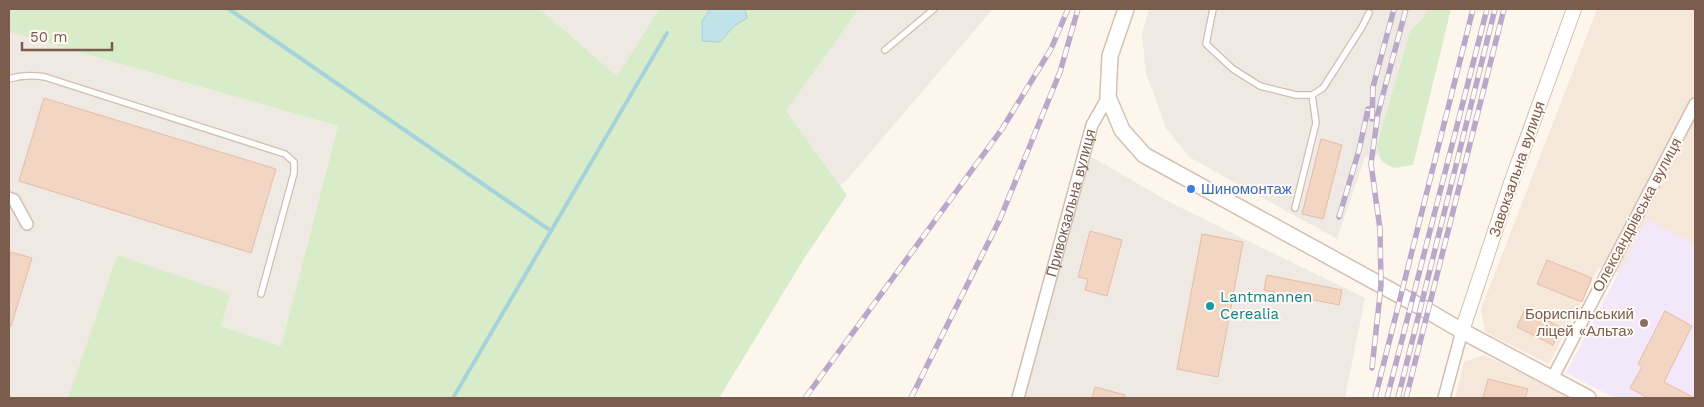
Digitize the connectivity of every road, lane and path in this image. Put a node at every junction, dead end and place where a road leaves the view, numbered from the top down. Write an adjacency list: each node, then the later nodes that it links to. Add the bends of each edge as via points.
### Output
1 (934, 9): 6 (lane)
2 (1126, 9): 9 (main road, Привокзальна вулиця, via 1110,56)
3 (1213, 9): 8 (lane, via 1206,44 1233,69 1260,86 1296,95)
4 (1574, 9): 15 (street, Завокзальна вулиця, via 1510,183)
5 (1369, 13): 8 (lane, via 1323,88)
6 (884, 50)
7 (9, 79): 14 (lane, via 30,74 45,77 285,154 294,162 294,173)
8 (1312, 95): 12 (lane, via 1316,124)
9 (1108, 98): 15 (main road, via 1122,130 1144,155); 18 (street, Привокзальна вулиця, via 1092,125)
10 (1695, 104): 16 (street, Олександрівська вулиця)
11 (9, 198): 13 (street, via 14,200)
12 (1295, 208)
13 (27, 224)
14 (261, 294)
15 (1462, 331): 16 (main road); 19 (street)
16 (1552, 379): 17 (main road)
17 (1584, 397)
18 (1018, 398)
19 (1444, 398)

